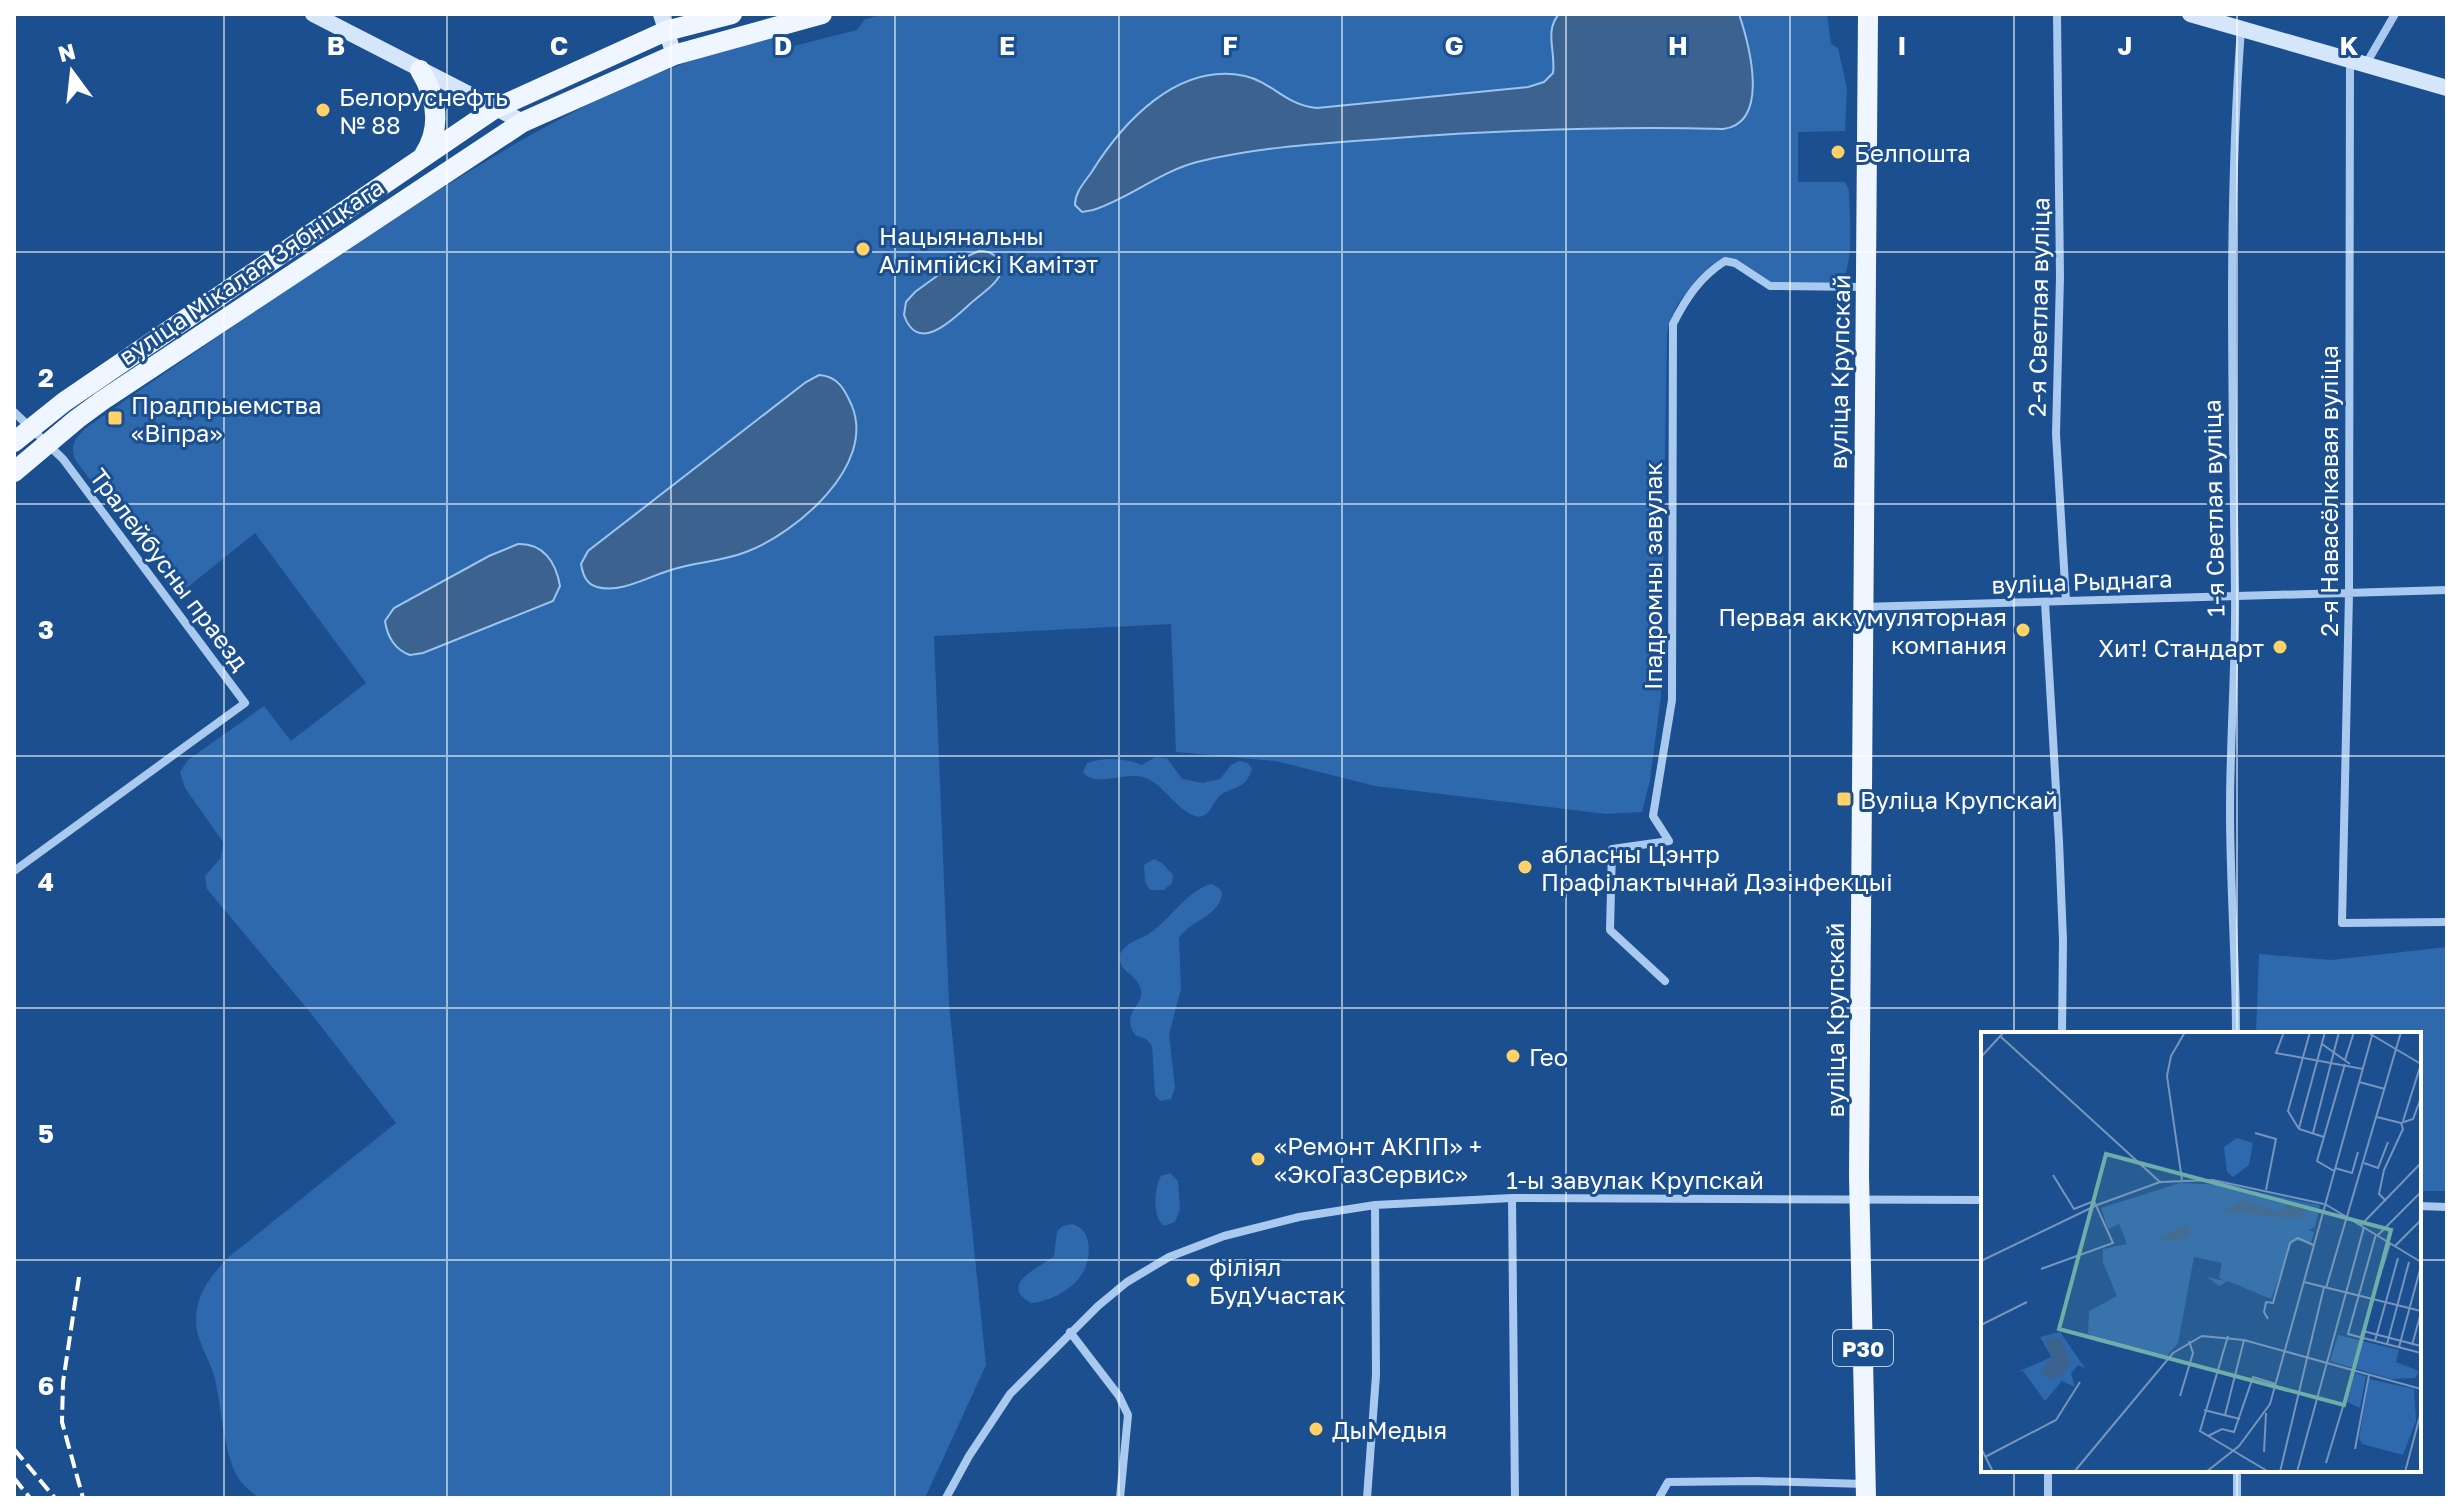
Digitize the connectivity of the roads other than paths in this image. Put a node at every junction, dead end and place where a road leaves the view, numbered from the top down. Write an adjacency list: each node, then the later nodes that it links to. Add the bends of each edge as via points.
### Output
1 (313, 14): 13 (main road)
2 (732, 14): 9 (main road, вуліца Мікалая Зябніцкага)
3 (822, 14): 11 (main road, вуліца Мікалая Зябніцкага)
4 (1868, 14): 18 (main road, вуліца Крупскай / Р30)
5 (2057, 14): 27 (street, 2-я Светлая вуліца, via 2056,434)
6 (2190, 14): 8 (main road)
7 (2395, 14): 12 (street)
8 (2208, 16): 10 (main road)
9 (664, 22): 11 (main road); 15 (main road, вуліца Мікалая Зябніцкага)
10 (2241, 29): 12 (main road); 26 (street, 1-я Светлая вуліца, via 2233,154)
11 (674, 55): 16 (main road, вуліца Мікалая Зябніцкага)
12 (2358, 62): 14 (main road); 25 (street, 2-я Навасёлкавая вуліца)
13 (420, 70): 15 (main road); 17 (main road, via 437,115 433,142)
14 (2447, 88)
15 (494, 109): 16 (main road); 17 (main road, вуліца Мікалая Зябніцкага)
16 (523, 122): 22 (main road, вуліца Мікалая Зябніцкага, via 116,391)
17 (421, 159): 20 (main road, вуліца Мікалая Зябніцкага)
18 (1867, 287): 29 (main road, вуліца Крупскай / Р30); 32 (street, Іпадромны завулак, via 1770,286 1725,261 1688,295 1673,324 1672,700 1653,816 1669,841 1612,849 1610,930)
19 (14, 412): 20 (street, Тралейбусны праезд)
20 (32, 427): 21 (main road, вуліца Мікалая Зябніцкага); 22 (street, Тралейбусны праезд)
21 (14, 442)
22 (48, 443): 23 (main road, вуліца Мікалая Зябніцкага); 30 (street, Тралейбусны праезд, via 245,703)
23 (14, 472)
24 (2447, 590): 25 (street, вуліца Рыднага)
25 (2349, 593): 26 (street, вуліца Рыднага); 31 (street, 2-я Навасёлкавая вуліца, via 2342,923)
26 (2236, 596): 27 (street, вуліца Рыднага); 34 (street, 1-я Светлая вуліца, via 2230,812)
27 (2066, 601): 28 (street, вуліца Рыднага)
28 (2045, 602): 29 (street, вуліца Рыднага); 33 (street, via 2060,855)
29 (1862, 607): 36 (main road, вуліца Крупскай / Р30)
30 (14, 871)
31 (2447, 922)
32 (1665, 981)
33 (2062, 1032)
34 (2236, 1032)
35 (1512, 1198): 36 (street, 1-ы завулак Крупскай); 38 (street, 1-ы завулак Крупскай); 48 (street)
36 (1860, 1198): 37 (street, 1-ы завулак Крупскай); 44 (main road, вуліца Крупскай / Р30)
37 (1981, 1200)
38 (1375, 1205): 41 (street, 1-ы завулак Крупскай, via 1287,1220 1192,1247 1127,1282); 47 (street, via 1376,1375)
39 (2421, 1206): 40 (street)
40 (2447, 1207)
41 (1070, 1332): 45 (street, 1-ы завулак Крупскай, via 1010,1394); 46 (street, via 1128,1415)
42 (2048, 1472): 50 (street)
43 (2237, 1472): 51 (street)
44 (1866, 1491): 49 (street, via 1690,1481 1668,1482)
45 (946, 1498)
46 (1120, 1498)
47 (1367, 1498)
48 (1515, 1498)
49 (1659, 1498)
50 (2048, 1498)
51 (2237, 1498)

